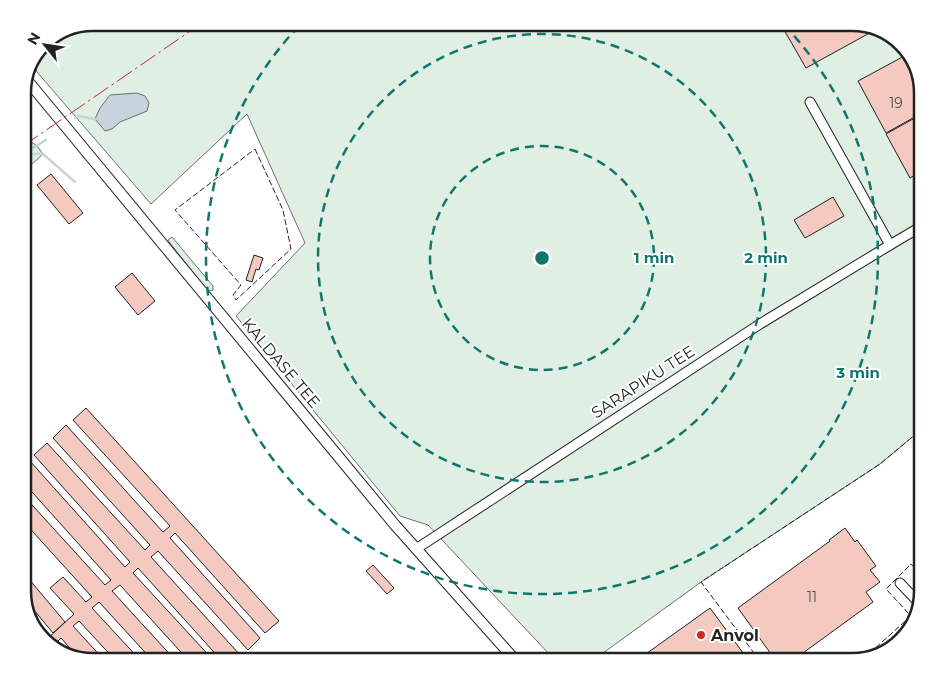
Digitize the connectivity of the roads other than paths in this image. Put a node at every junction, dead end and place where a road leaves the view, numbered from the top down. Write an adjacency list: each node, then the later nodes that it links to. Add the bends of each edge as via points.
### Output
1 (32, 86): 5 (street, KALDASE TEE)
2 (810, 102): 4 (street)
3 (914, 231): 4 (street, SARAPIKU TEE)
4 (890, 245): 5 (street, SARAPIKU TEE, via 760,324)
5 (416, 549): 8 (street, KALDASE TEE)
6 (900, 583): 7 (street)
7 (913, 597)
8 (508, 653)

